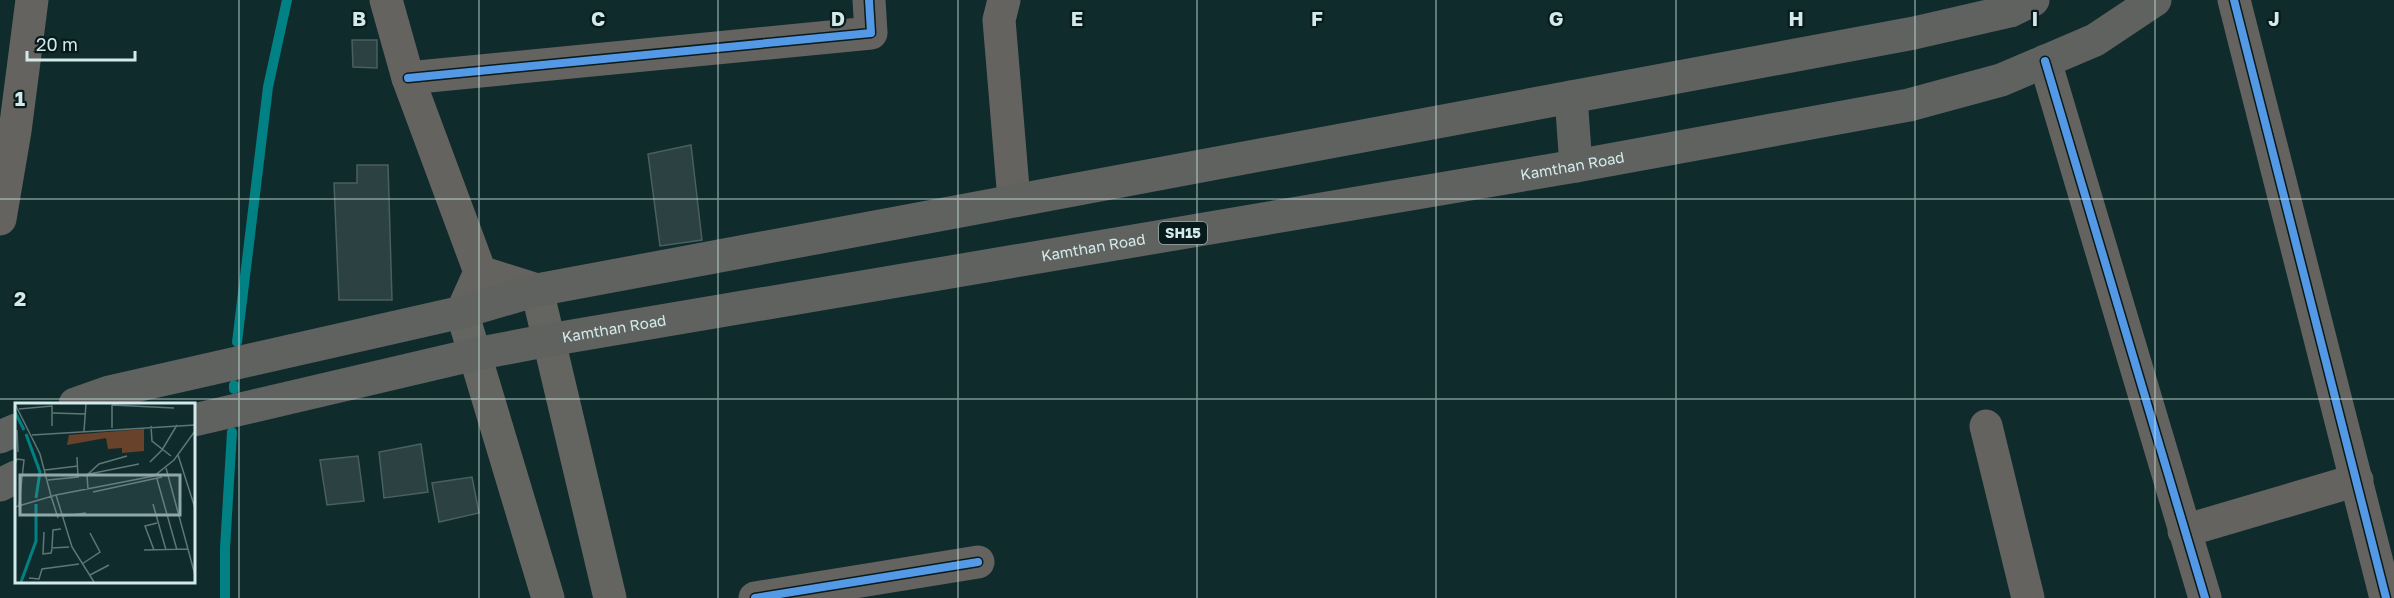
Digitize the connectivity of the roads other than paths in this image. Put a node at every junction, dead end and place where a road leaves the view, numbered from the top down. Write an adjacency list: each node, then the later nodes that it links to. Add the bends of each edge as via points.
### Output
1 (32, 0): 11 (street)
2 (386, 0): 9 (street)
3 (869, 0): 9 (street, via 871,33)
4 (1004, 0): 13 (street, via 999,20)
5 (2033, 0): 10 (main road, via 2010,11 1914,33)
6 (2155, 0): 8 (main road, Kamthan Road / SH15, via 2095,40)
7 (2234, 0): 26 (street)
8 (2045, 61): 12 (main road, Kamthan Road / SH15, via 2001,80 1909,105); 28 (street)
9 (408, 78): 15 (street)
10 (1571, 97): 12 (main road); 13 (main road)
11 (8, 130): 14 (street)
12 (1576, 166): 18 (main road, Kamthan Road / SH15)
13 (1014, 200): 16 (main road)
14 (0, 219)
15 (480, 272): 16 (street); 17 (street)
16 (537, 290): 17 (main road); 18 (main road)
17 (462, 312): 19 (main road); 20 (main road, via 108,392)
18 (549, 340): 19 (main road, Kamthan Road / SH15); 31 (main road)
19 (476, 354): 21 (main road, Kamthan Road / SH15); 30 (main road)
20 (80, 403)
21 (195, 420)
22 (1986, 426): 33 (street)
23 (15, 430): 24 (main road)
24 (0, 437)
25 (15, 478): 27 (main road)
26 (2357, 480): 28 (street); 35 (street)
27 (0, 486)
28 (2184, 531): 34 (street)
29 (978, 562): 32 (street)
30 (548, 598)
31 (610, 598)
32 (755, 598)
33 (2028, 598)
34 (2205, 598)
35 (2386, 598)

